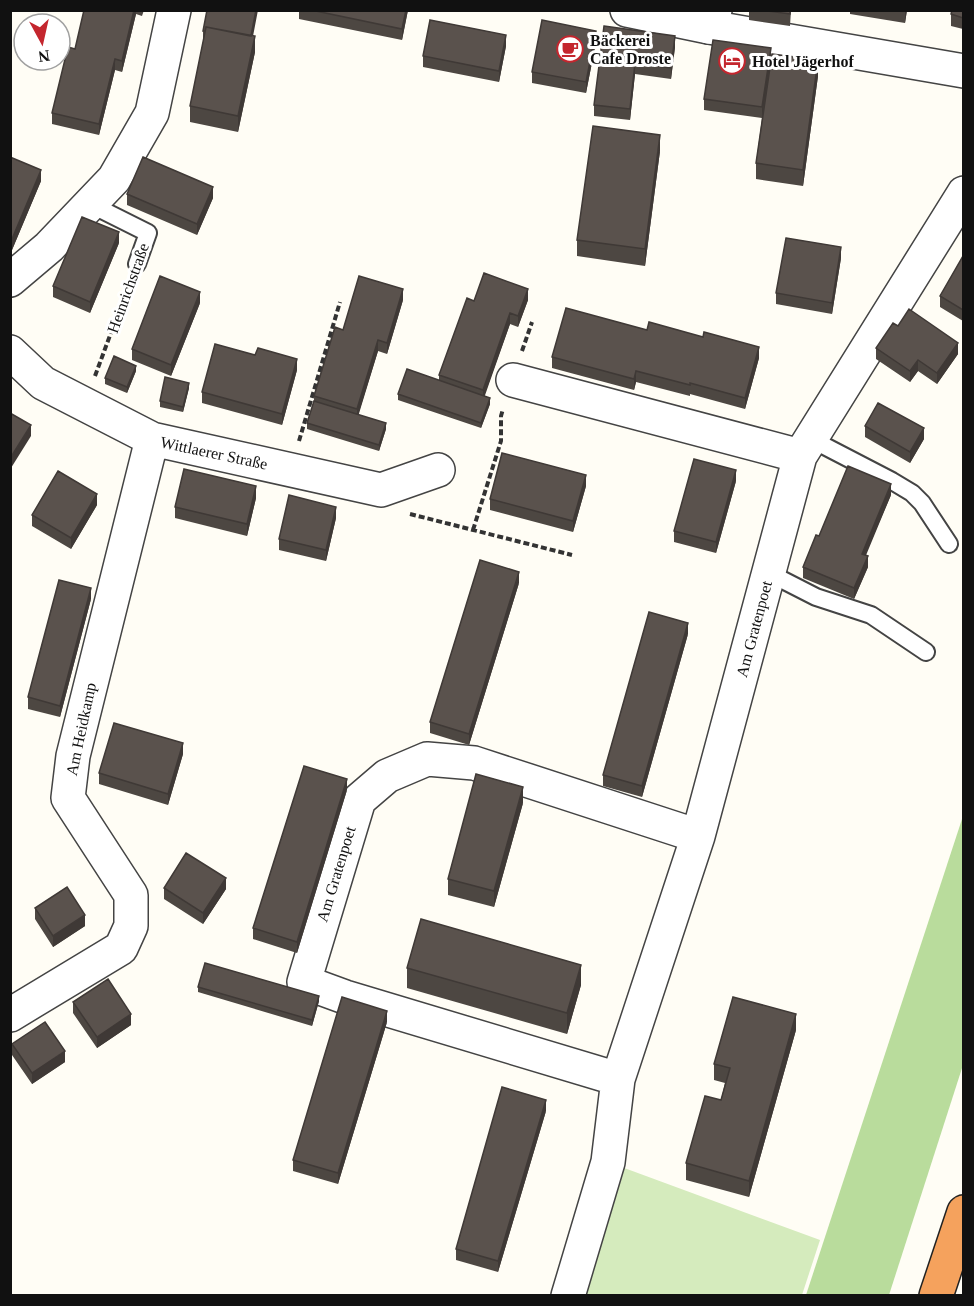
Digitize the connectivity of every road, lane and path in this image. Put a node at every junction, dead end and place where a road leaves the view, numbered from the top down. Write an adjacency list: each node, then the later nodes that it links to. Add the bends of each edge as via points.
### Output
1 (174, 10): 6 (street, via 152,113 114,179)
2 (627, 10): 3 (street)
3 (712, 19): 4 (street)
4 (963, 71)
5 (963, 193): 15 (street, Am Gratenpoet)
6 (90, 204): 7 (lane, Heinrichstraße, via 148,233); 8 (street)
7 (137, 264): 13 (path, Heinrichstraße)
8 (10, 280)
9 (340, 302): 16 (path)
10 (532, 322): 12 (path)
11 (10, 352): 13 (street, Wittlaerer Straße, via 43,383)
12 (513, 380): 15 (street); 19 (path, via 501,416 501,441)
13 (84, 405): 14 (street, Wittlaerer Straße)
14 (152, 439): 16 (street, Wittlaerer Straße); 25 (street, Am Heidkamp, via 73,756 68,798 130,895 130,926 121,948)
15 (805, 448): 20 (lane, via 892,481 912,493); 22 (street, Am Gratenpoet)
16 (290, 470): 18 (street, Wittlaerer Straße)
17 (438, 470): 18 (street)
18 (381, 490): 19 (path, via 383,507)
19 (473, 530): 21 (path)
20 (949, 544)
21 (572, 555)
22 (769, 573): 23 (lane, via 816,597 871,615); 24 (street, Am Gratenpoet)
23 (926, 652)
24 (698, 836): 26 (street, Am Gratenpoet); 26 (street, Am Gratenpoet, via 474,764 451,761 427,759 387,776 358,800 304,982)
25 (10, 1015)
26 (618, 1079): 28 (street, Am Gratenpoet, via 608,1162)
27 (963, 1212): 29 (highway)
28 (568, 1296)
29 (936, 1296)

